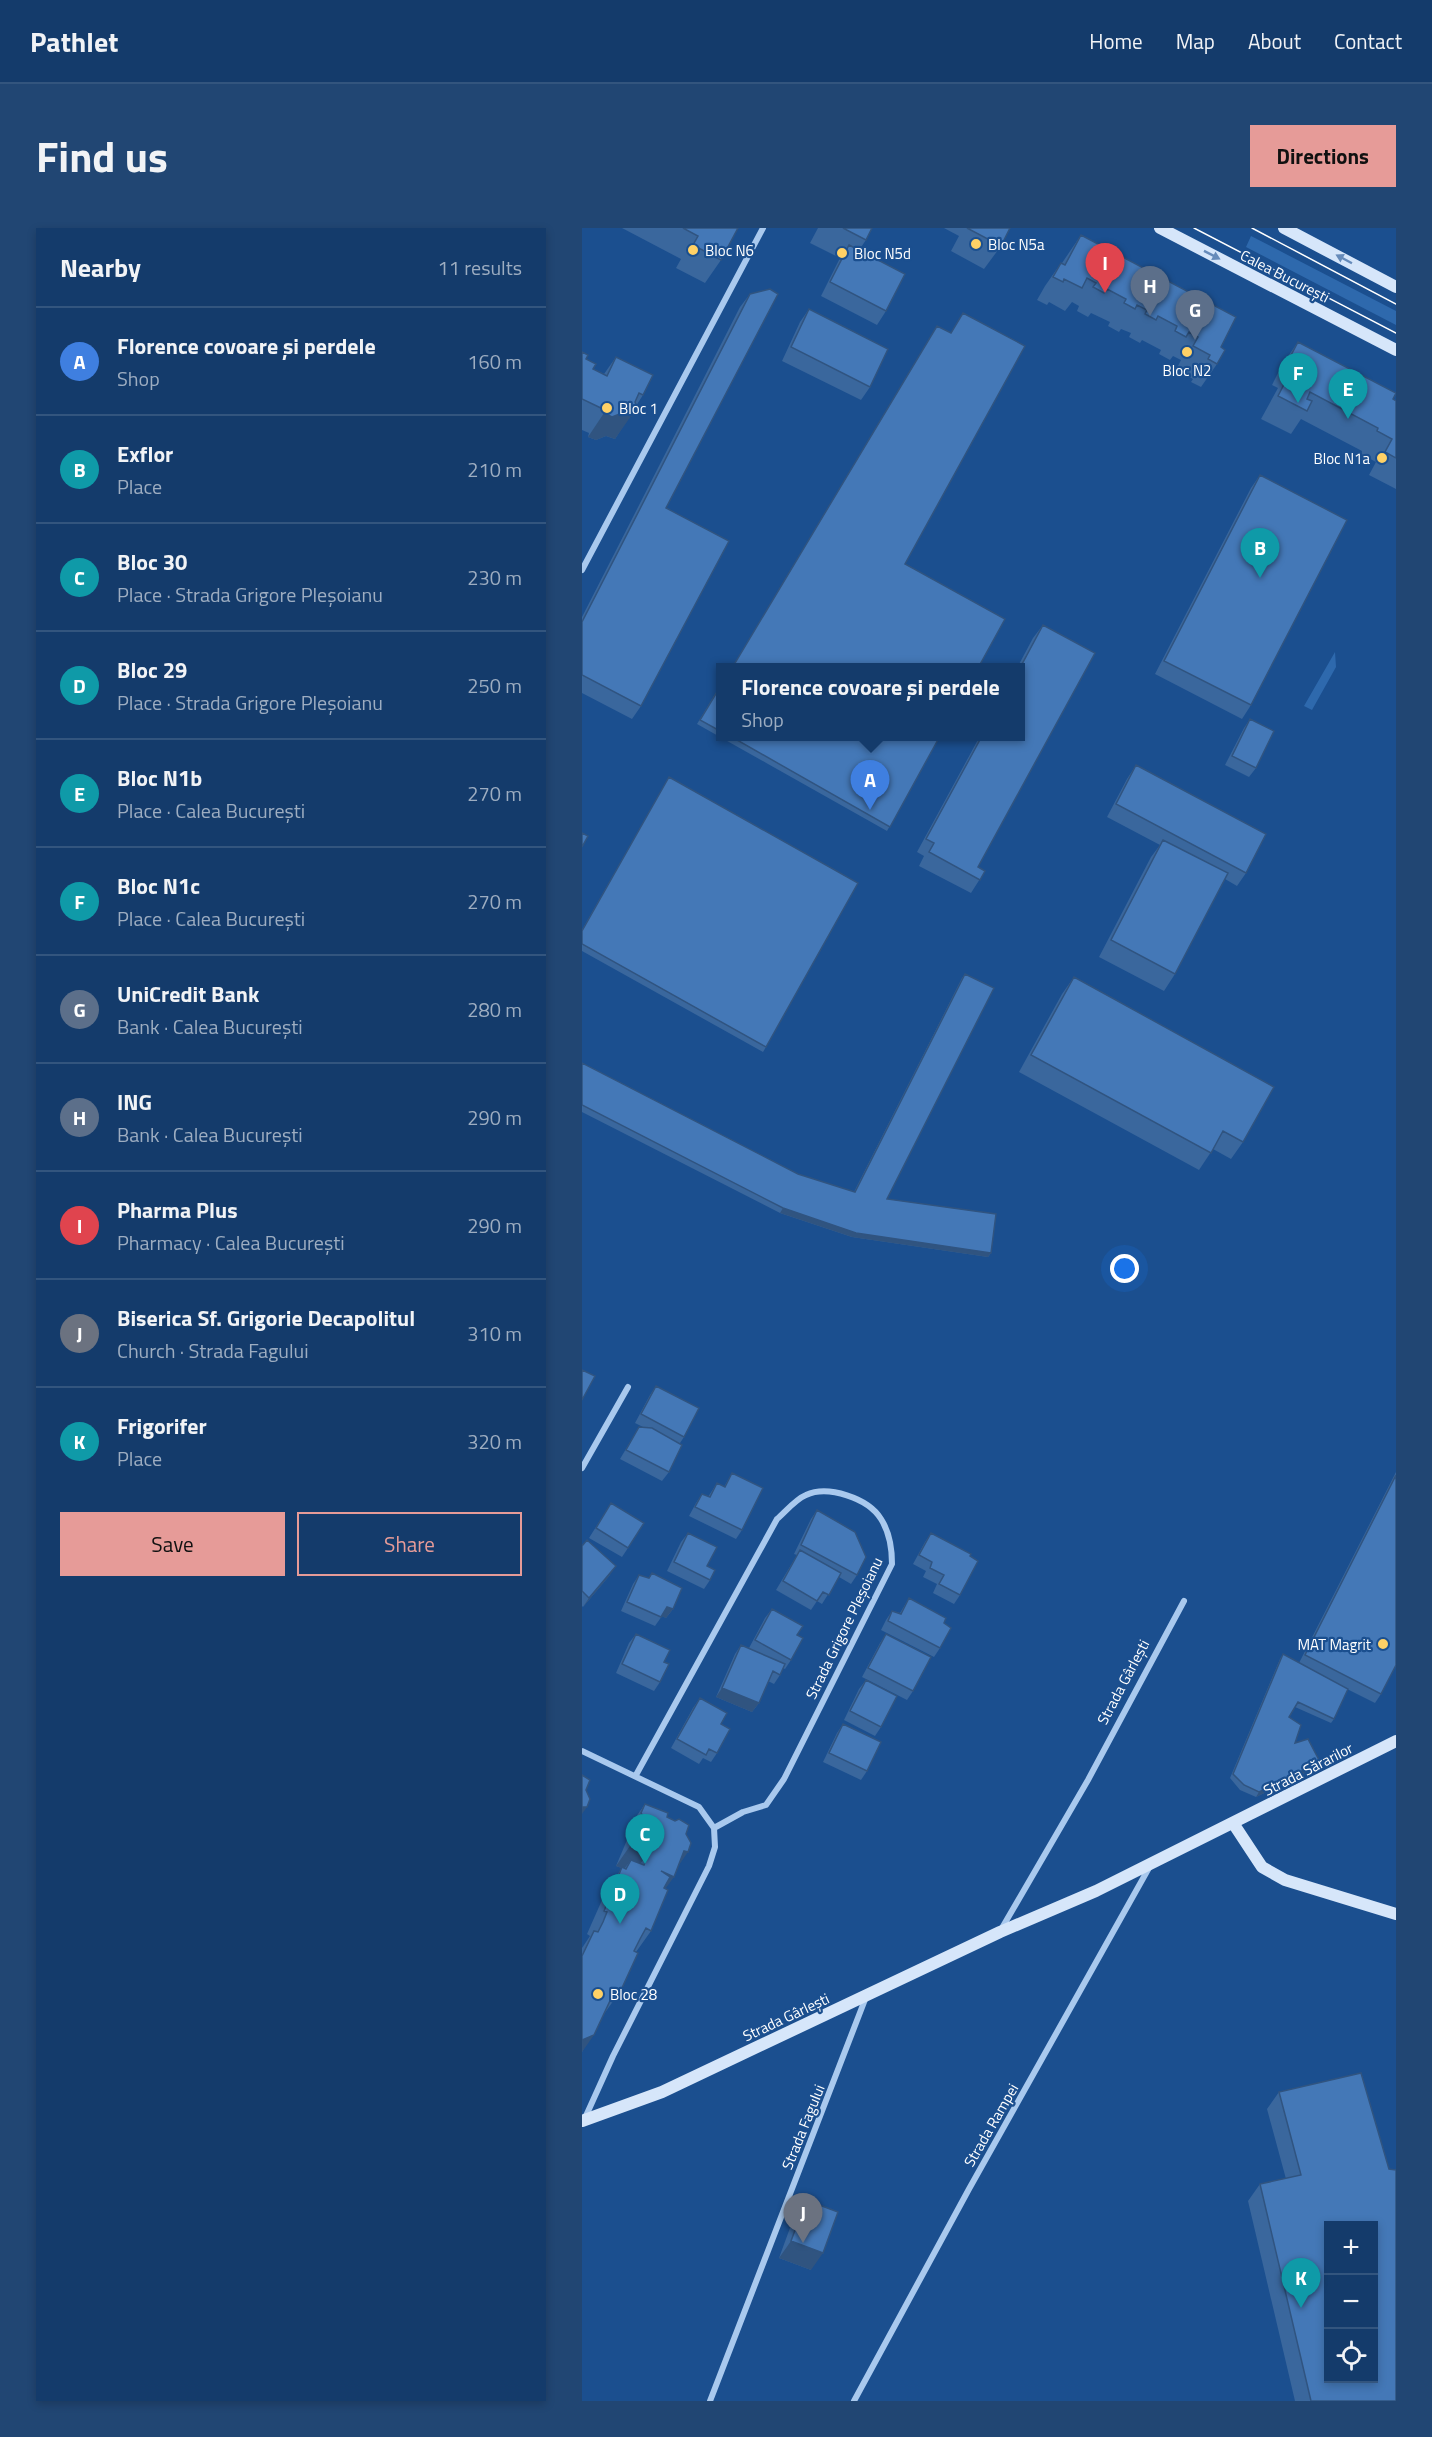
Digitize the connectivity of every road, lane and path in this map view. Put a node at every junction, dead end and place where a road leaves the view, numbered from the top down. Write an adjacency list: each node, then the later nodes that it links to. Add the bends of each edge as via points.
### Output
1 (763, 228): 6 (street)
2 (1160, 228): 5 (street, Calea București, one-way to 5)
3 (1284, 228): 4 (street, one-way to 3)
4 (1396, 286)
5 (1396, 351)
6 (582, 570)
7 (628, 1387): 8 (street)
8 (582, 1468)
9 (1184, 1601): 17 (street, Strada Gârlești)
10 (1396, 1741): 13 (street, Strada Sărarilor)
11 (582, 1750): 12 (street)
12 (636, 1775): 14 (street, via 699,1807); 14 (street, Strada Grigore Pleșoianu, via 777,1519 804,1495 826,1490 859,1500 880,1518 892,1545 892,1564 784,1779 766,1805)
13 (1233, 1823): 15 (street, Strada Gârlești); 16 (street, via 1262,1867 1285,1880)
14 (714, 1828): 19 (street, via 715,1847 709,1866)
15 (1152, 1863): 17 (street, Strada Gârlești); 21 (street, Strada Rampei)
16 (1396, 1914)
17 (1000, 1932): 18 (street, Strada Gârlești)
18 (866, 1997): 19 (street, Strada Gârlești, via 662,2092); 20 (street, Strada Fagului)
19 (583, 2121)
20 (710, 2401)
21 (854, 2401)

